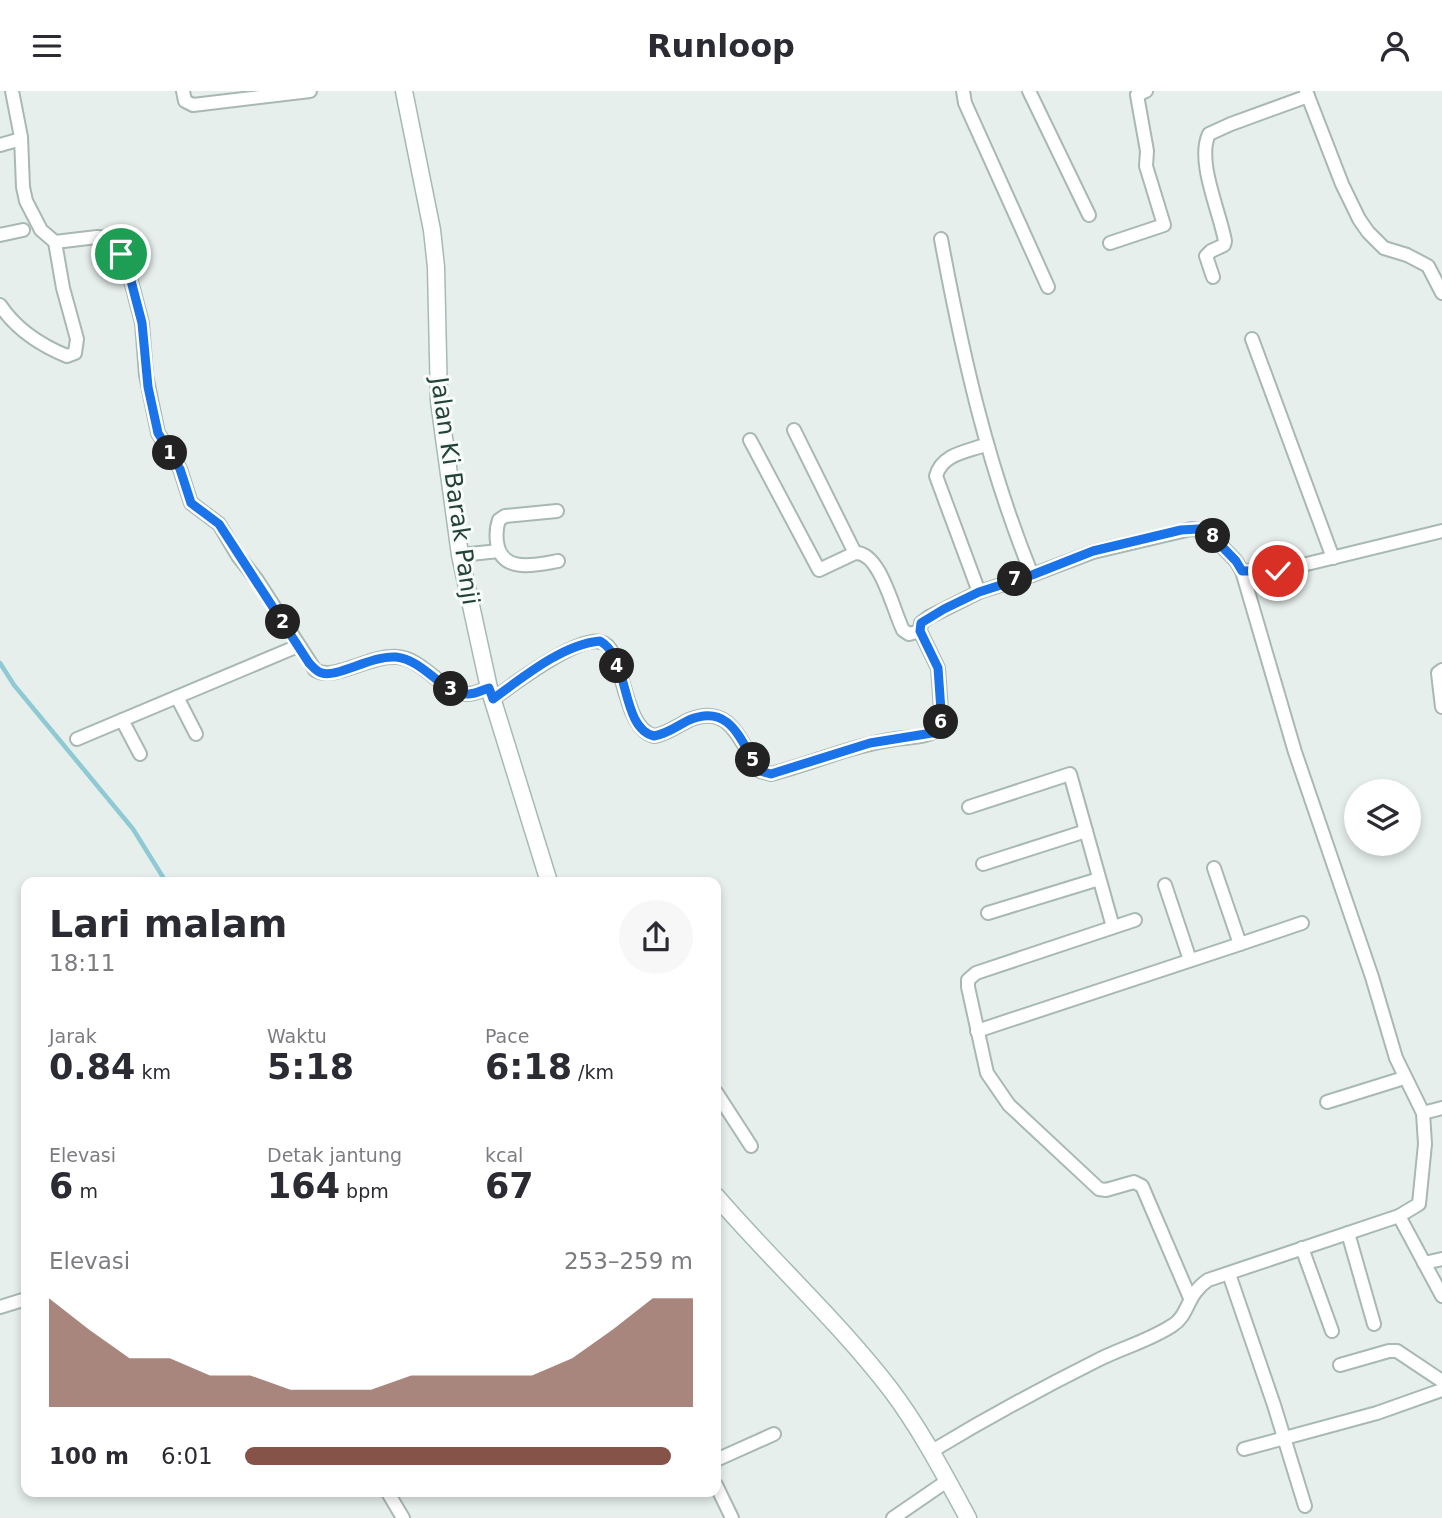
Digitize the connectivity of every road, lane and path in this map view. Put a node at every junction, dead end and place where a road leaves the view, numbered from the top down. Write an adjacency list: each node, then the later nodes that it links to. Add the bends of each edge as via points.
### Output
1 (12, 91): 9 (street)
2 (183, 91): 3 (street, via 185,101 193,104)
3 (310, 91)
4 (404, 91): 29 (street, Jalan Ki Barak Panji, via 432,230 439,401)
5 (963, 91): 18 (street)
6 (1029, 91): 11 (street)
7 (1146, 91): 16 (street, via 1137,95 1146,166 1164,225)
8 (1307, 94): 17 (street, via 1209,134 1208,171 1225,241 1207,253); 19 (street, via 1359,219 1384,247 1428,266)
9 (21, 139): 10 (street); 15 (street, via 26,201 41,230)
10 (0, 145)
11 (1089, 215)
12 (23, 230): 13 (street)
13 (0, 235)
14 (941, 239): 24 (street)
15 (55, 242): 20 (street, via 77,339 75,353 67,356 41,344); 36 (street, via 97,237 115,243 140,316 158,433 180,469 191,503 219,524)
16 (1110, 243)
17 (1213, 277)
18 (1048, 287)
19 (1442, 293)
20 (0, 305)
21 (1252, 339): 30 (street)
22 (794, 430): 28 (street)
23 (750, 440): 28 (street, via 819,571)
24 (985, 445): 33 (street); 34 (street, via 944,461 936,476)
25 (557, 511): 27 (street, via 517,513 499,520)
26 (1442, 531): 30 (street)
27 (499, 551): 29 (street); 31 (street, via 511,563)
28 (855, 552): 35 (street, via 869,556 875,564 902,630 909,634)
29 (460, 555): 38 (street, Jalan Ki Barak Panji)
30 (1332, 558): 32 (street, via 1278,571)
31 (558, 561)
32 (1242, 571): 33 (street, via 1217,540 1198,529 1093,551); 59 (street, via 1295,752)
33 (1032, 575): 34 (street)
34 (979, 592): 35 (street, via 929,617)
35 (920, 631): 38 (street, via 938,668 942,725 938,730 870,743 771,774 760,771 732,726 721,718 693,719 654,736 641,729 615,660 600,641 550,660)
36 (298, 646): 38 (street, via 320,673 397,657 418,664 460,693); 39 (street)
37 (1442, 670): 40 (street, via 1437,679)
38 (491, 693): 49 (street, Jalan Ki Barak Panji)
39 (177, 697): 41 (street); 42 (street)
40 (1442, 707)
41 (122, 720): 43 (street); 44 (street)
42 (196, 734)
43 (77, 739)
44 (140, 754)
45 (969, 807): 46 (street, via 1070,774)
46 (1086, 831): 47 (street); 50 (street)
47 (983, 864)
48 (1214, 867): 56 (street)
49 (547, 877)
50 (1100, 879): 52 (street); 55 (street)
51 (1165, 885): 57 (street)
52 (988, 913)
53 (1135, 920): 55 (street)
54 (1302, 923): 56 (street)
55 (1113, 927): 58 (street, via 971,975 968,987)
56 (1240, 944): 57 (street)
57 (1190, 960): 58 (street)
58 (977, 1031): 73 (street, via 987,1073 1005,1101 1094,1185 1106,1190 1134,1182 1142,1186)
59 (1404, 1077): 61 (street); 63 (street)
60 (721, 1100): 64 (street)
61 (1327, 1102)
62 (1442, 1108): 63 (street)
63 (1423, 1113): 66 (street, via 1421,1197 1419,1204)
64 (751, 1146)
65 (721, 1201): 84 (street, via 857,1349)
66 (1399, 1216): 67 (street); 70 (street)
67 (1348, 1233): 68 (street); 76 (street)
68 (1302, 1248): 71 (street); 77 (street)
69 (1442, 1259): 70 (street)
70 (1424, 1263): 72 (street)
71 (1229, 1274): 73 (street, via 1208,1280); 82 (street)
72 (1442, 1296)
73 (1190, 1298): 84 (street, via 1182,1317 1171,1327 1058,1380)
74 (21, 1301): 75 (street)
75 (0, 1307)
76 (1374, 1324)
77 (1332, 1331)
78 (1340, 1365): 79 (street, via 1397,1351)
79 (1442, 1381)
80 (1442, 1390): 82 (street)
81 (774, 1434): 85 (street)
82 (1285, 1439): 83 (street); 89 (street)
83 (1244, 1448)
84 (932, 1451): 86 (street)
85 (721, 1458)
86 (947, 1481): 92 (street); 93 (street)
87 (721, 1495): 91 (street)
88 (391, 1497): 90 (street)
89 (1305, 1506)
90 (403, 1518)
91 (732, 1518)
92 (893, 1518)
93 (968, 1518)

